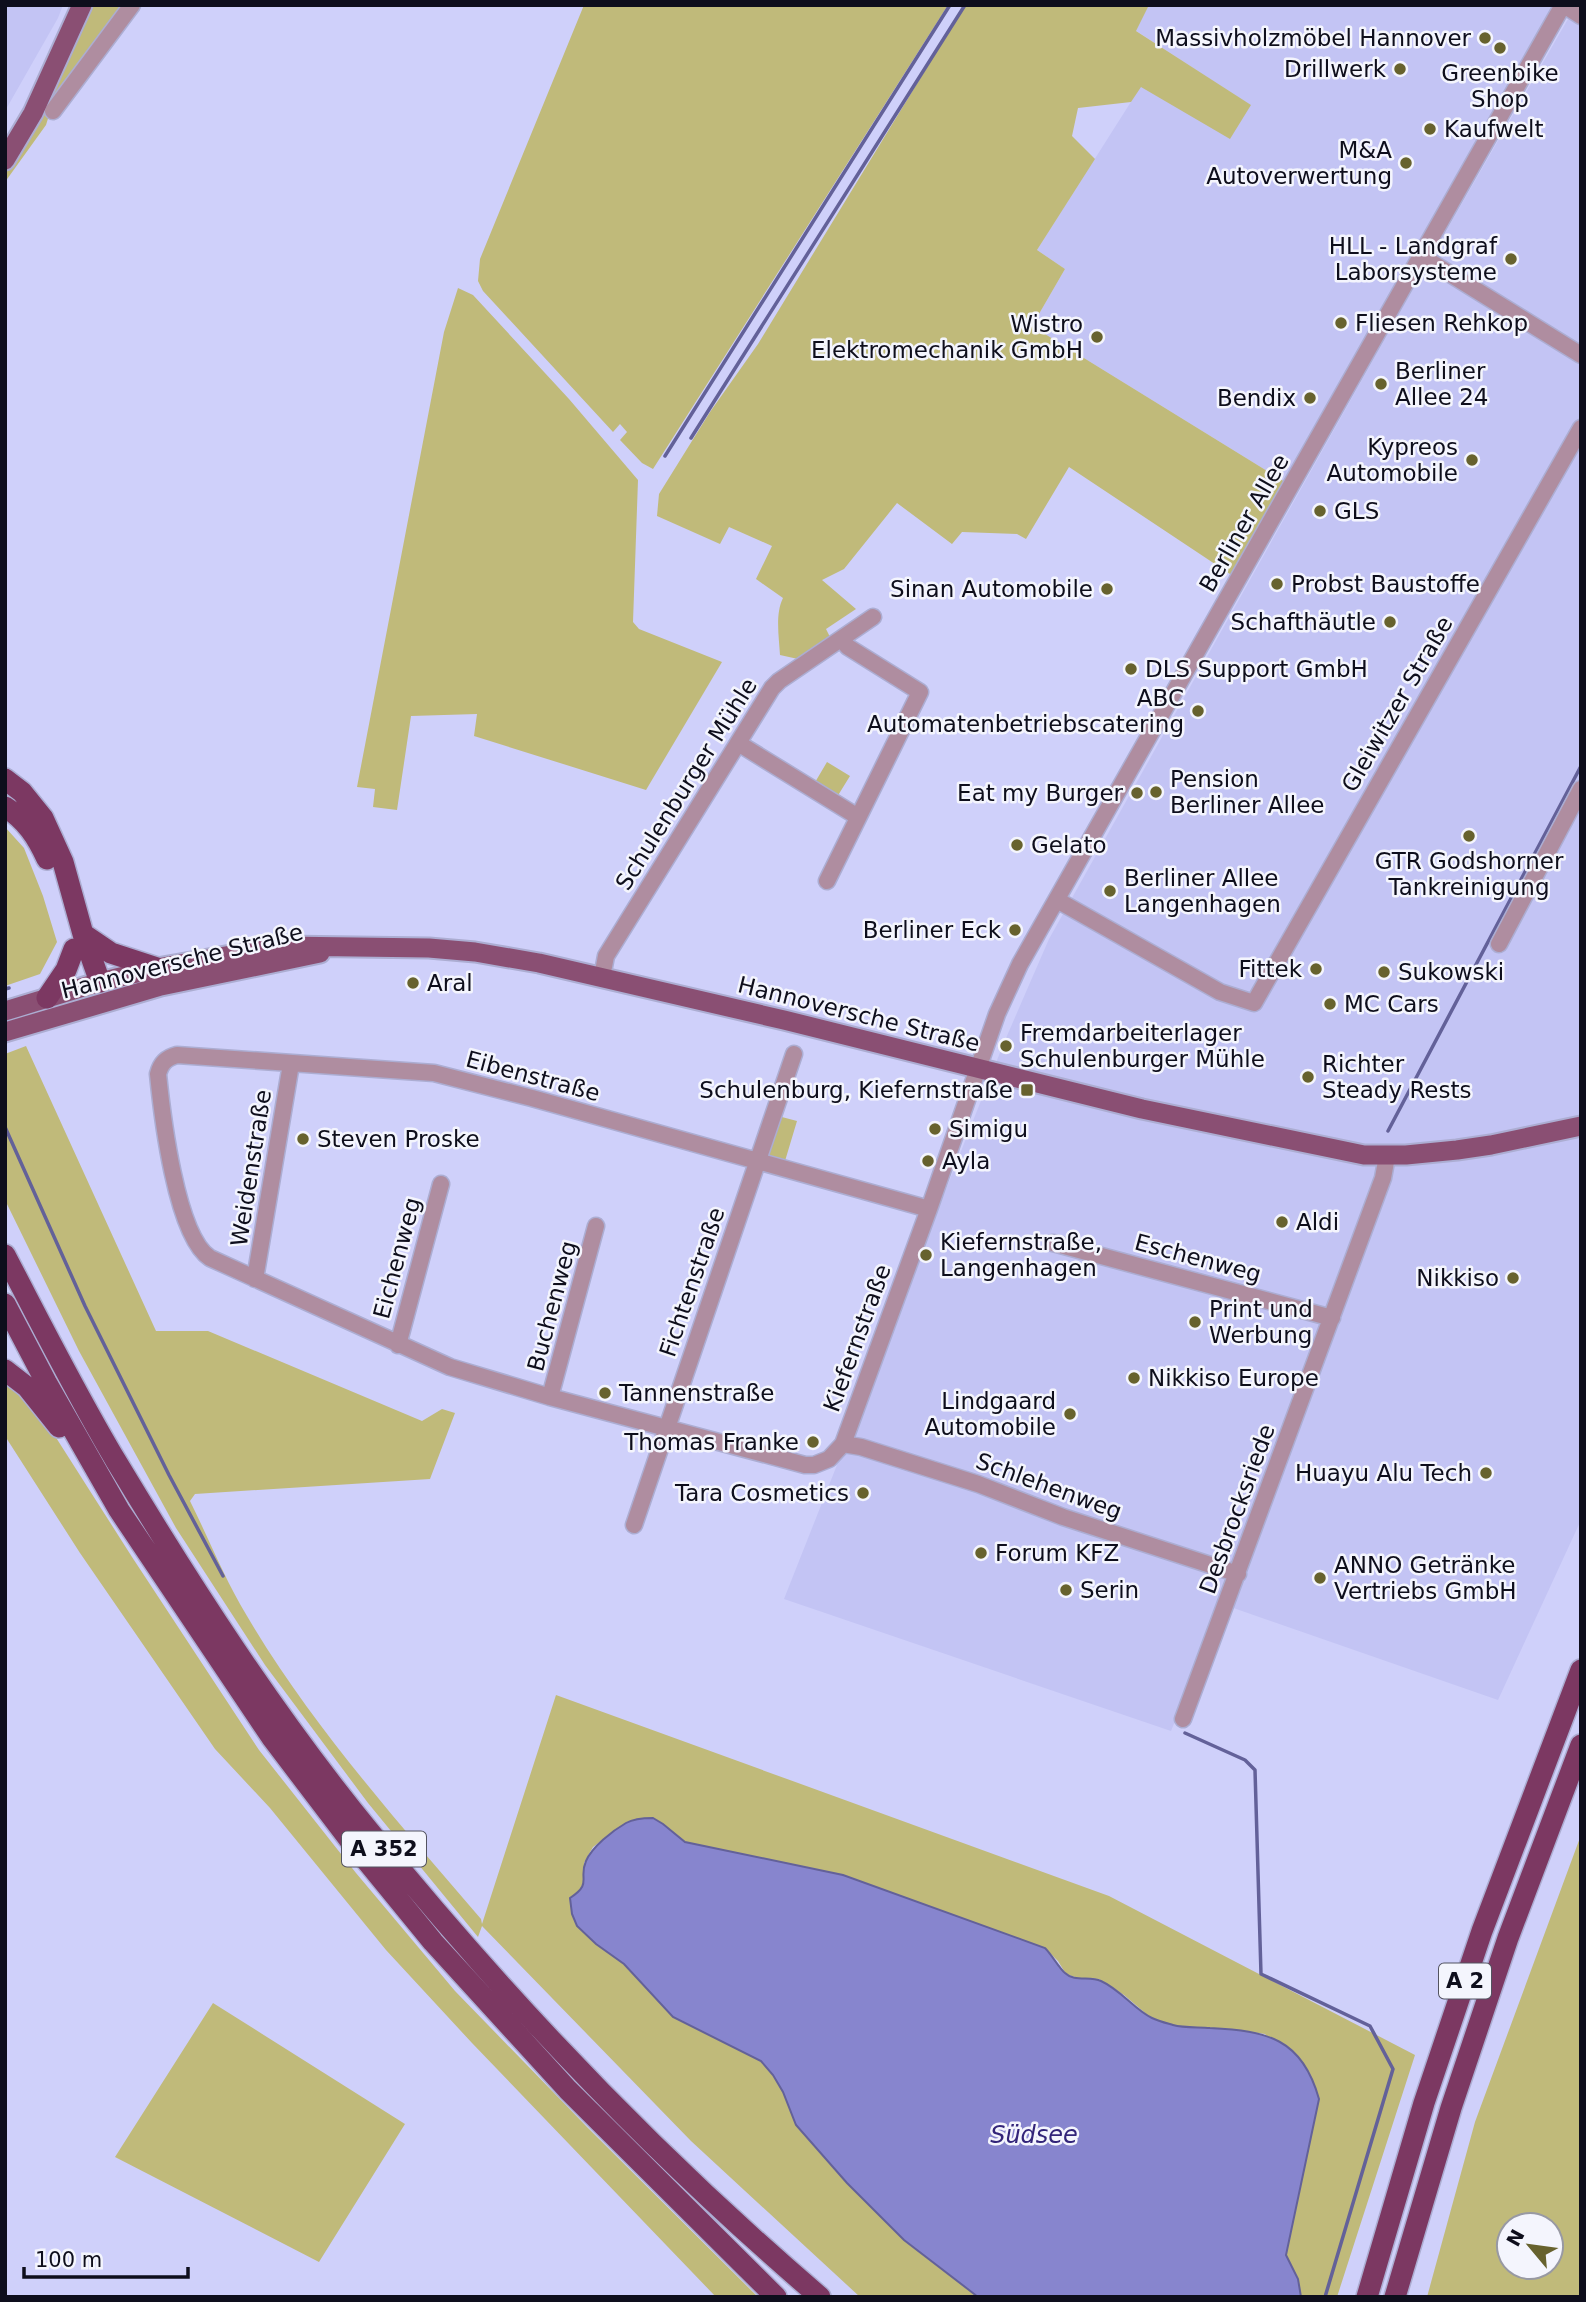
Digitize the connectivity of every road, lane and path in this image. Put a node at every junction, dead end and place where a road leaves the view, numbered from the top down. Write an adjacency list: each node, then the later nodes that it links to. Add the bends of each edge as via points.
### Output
1 (82, 5): 6 (main road, via 33,113)
2 (131, 5): 5 (street)
3 (1564, 5): 4 (street); 7 (street, Berliner Allee)
4 (1581, 16)
5 (53, 111)
6 (5, 160)
7 (1421, 256): 8 (street); 18 (street, Berliner Allee)
8 (1581, 355)
9 (1581, 428): 18 (street, Gleiwitzer Straße, via 1254,1003 1220,992)
10 (873, 617): 11 (street, Schulenburger Mühle)
11 (841, 639): 12 (street, Schulenburger Mühle, via 779,681); 16 (street, via 920,692)
12 (738, 743): 16 (street); 23 (street, Schulenburger Mühle, via 606,956)
13 (5, 779): 19 (highway, via 43,818 63,862)
14 (1581, 789): 20 (street)
15 (5, 807): 19 (highway, via 18,815 40,843)
16 (858, 817): 17 (street)
17 (827, 881)
18 (1057, 900): 30 (street, Berliner Allee, via 1020,964)
19 (79, 941): 22 (highway); 24 (highway); 25 (highway)
20 (1499, 944)
21 (330, 948): 22 (main road, Hannoversche Straße, via 283,946); 23 (main road, Hannoversche Straße, via 456,950); 24 (main road, Hannoversche Straße, via 161,986)
22 (157, 968): 24 (main road, Hannoversche Straße)
23 (602, 977): 30 (main road, Hannoversche Straße)
24 (96, 994): 25 (main road, Hannoversche Straße); 27 (main road, Hannoversche Straße)
25 (47, 998): 26 (main road, Hannoversche Straße)
26 (5, 1011)
27 (5, 1032)
28 (794, 1054): 33 (street, Fichtenstraße)
29 (291, 1064): 33 (street, Eibenstraße, via 434,1073); 39 (street, Weidenstraße); 39 (street, Eibenstraße, via 177,1055 164,1061 158,1074 175,1184 196,1243 210,1258)
30 (978, 1069): 32 (main road, Hannoversche Straße, via 1142,1109); 35 (street, Kiefernstraße)
31 (1581, 1126): 32 (main road, Hannoversche Straße, via 1491,1145)
32 (1387, 1156): 41 (street, Desbrocksriede)
33 (758, 1161): 35 (street, Eibenstraße); 45 (street, Fichtenstraße)
34 (441, 1184): 42 (street, Eichenweg)
35 (929, 1209): 46 (street, Kiefernstraße)
36 (597, 1226): 44 (street, Buchenweg)
37 (1053, 1243): 41 (street, Eschenweg)
38 (5, 1255): 54 (highway, A 352, via 115,1460 192,1584 368,1830 496,1982 582,2074 683,2174)
39 (256, 1279): 42 (street)
40 (5, 1304): 47 (highway, A 352)
41 (1332, 1318): 49 (street, Desbrocksriede)
42 (398, 1345): 44 (street, via 450,1367)
43 (5, 1370): 47 (highway, via 47,1410 101,1495)
44 (551, 1397): 45 (street)
45 (665, 1428): 46 (street, Kiefernstraße, via 805,1465 829,1459); 48 (street, Fichtenstraße)
46 (843, 1444): 49 (street, Schlehenweg, via 978,1484)
47 (119, 1510): 53 (highway, A 352, via 272,1738 433,1942 568,2090)
48 (634, 1525)
49 (1238, 1574): 51 (street, Desbrocksriede)
50 (1581, 1670): 55 (highway, A 2, via 1482,1931 1424,2103)
51 (1183, 1719)
52 (1581, 1745): 56 (highway, A 2, via 1508,1938)
53 (776, 2297)
54 (820, 2297)
55 (1367, 2297)
56 (1395, 2297)

